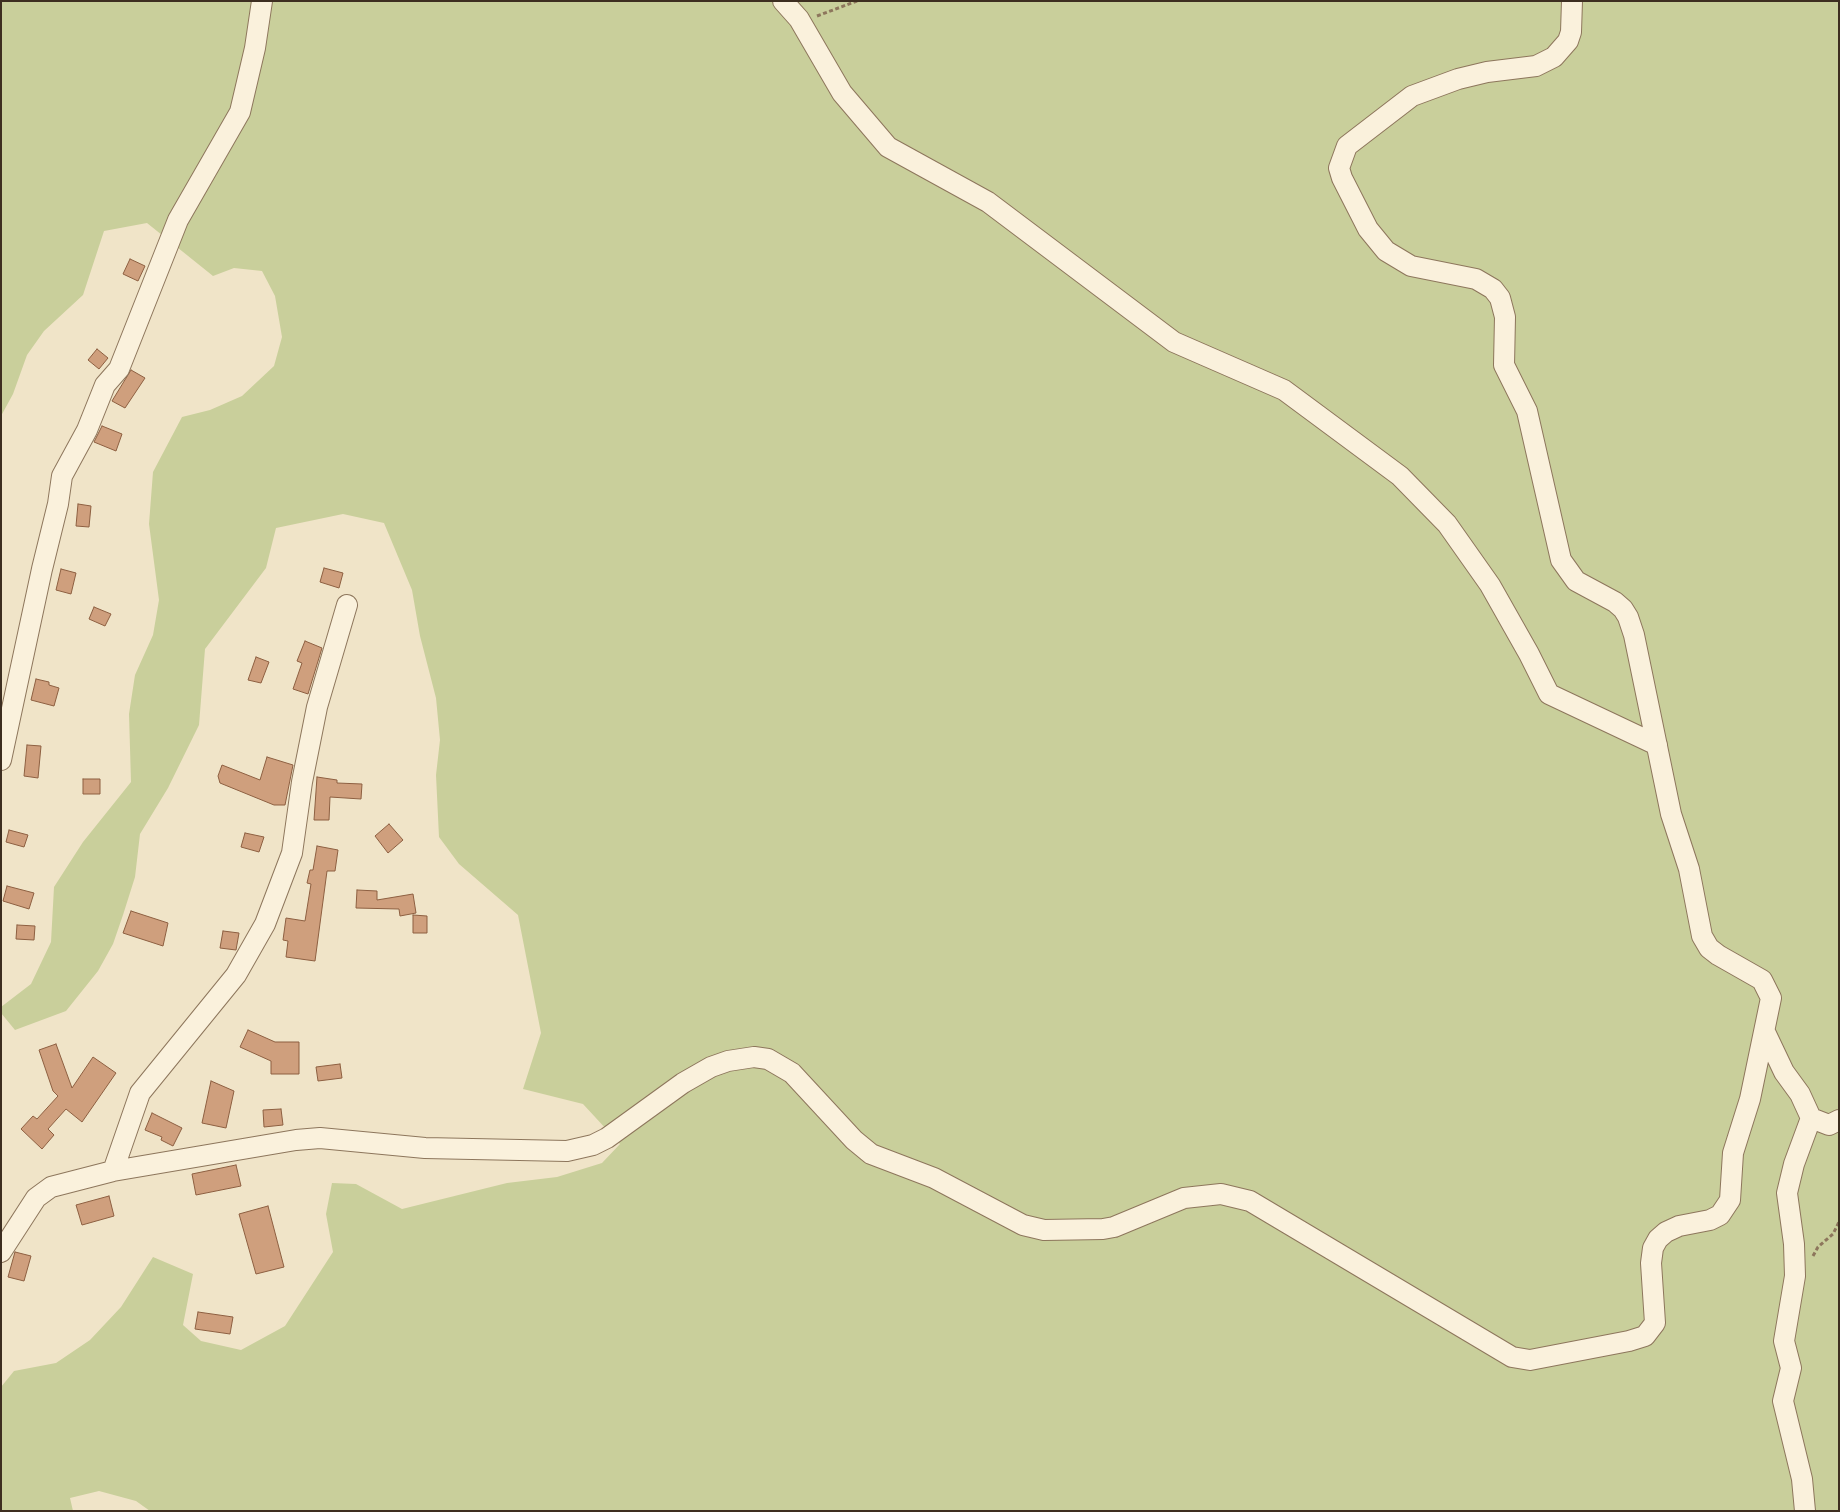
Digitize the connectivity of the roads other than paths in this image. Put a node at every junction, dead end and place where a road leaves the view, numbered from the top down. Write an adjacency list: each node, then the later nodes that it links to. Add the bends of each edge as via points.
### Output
1 (262, 1): 6 (street, via 240,112 178,220 119,369 105,385 87,430 62,476)
2 (783, 1): 5 (street, via 799,19 842,94 888,147 988,202 1174,342 1284,390 1400,476 1447,524 1490,585 1549,694)
3 (1572, 1): 5 (street, via 1571,32 1568,41 1554,57 1536,66 1477,74 1412,96 1347,146 1339,168 1368,229 1386,251 1411,266 1476,279 1493,289 1500,298 1504,317 1504,365 1527,410 1561,560 1576,581 1615,602 1628,617)
4 (347, 605): 10 (street, via 317,707 292,853 265,924 236,975 140,1093)
5 (1657, 745): 7 (street, via 1702,936 1718,955 1766,985 1771,1005)
6 (1, 760)
7 (1766, 1032): 8 (street, via 1784,1072); 10 (street, via 1733,1153 1727,1208 1710,1220 1666,1232 1653,1248 1651,1263 1656,1315 1651,1330 1638,1339 1530,1360 1499,1352 1250,1202 1236,1197 1210,1194 1184,1198 1103,1229 1044,1230 1023,1225 934,1178 871,1154 854,1140 792,1072 768,1059 754,1057 711,1067 683,1083 607,1138 567,1151 425,1148 320,1138)
8 (1812, 1118): 9 (street, via 1829,1125); 12 (street, via 1794,1164 1787,1193 1795,1276 1784,1341 1791,1368 1783,1402 1802,1479)
9 (1839, 1120)
10 (113, 1171): 11 (street, via 43,1190)
11 (1, 1252)
12 (1805, 1511)

